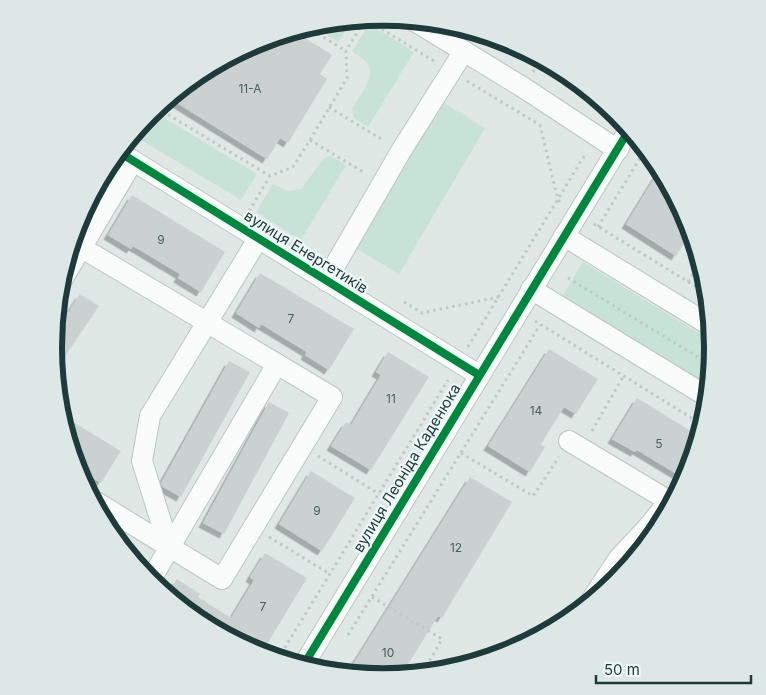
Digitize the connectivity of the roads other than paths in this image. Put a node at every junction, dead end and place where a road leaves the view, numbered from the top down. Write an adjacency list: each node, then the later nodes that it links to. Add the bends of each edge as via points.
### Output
1 (429, 30): 2 (street)
2 (464, 51): 4 (street); 10 (street, via 401,151)
3 (625, 137): 4 (street, вулиця Леоніда Каденюка)
4 (618, 150): 7 (street, вулиця Леоніда Каденюка)
5 (126, 156): 6 (street); 8 (street, вулиця Енергетиків)
6 (82, 236)
7 (564, 236): 11 (street, вулиця Леоніда Каденюка); 12 (street)
8 (258, 239): 10 (street, вулиця Енергетиків); 13 (street)
9 (78, 246): 13 (street)
10 (326, 281): 15 (street, вулиця Енергетиків)
11 (531, 289): 15 (street, вулиця Леоніда Каденюка); 16 (street)
12 (704, 321)
13 (207, 323): 14 (street); 21 (street, via 150,416 142,461)
14 (277, 364): 21 (street); 21 (street, via 332,397 222,579)
15 (479, 375): 24 (street, вулиця Леоніда Каденюка)
16 (701, 393)
17 (575, 445): 18 (street)
18 (666, 500)
19 (105, 507): 21 (street)
20 (640, 540): 23 (street, via 619,558)
21 (169, 547): 22 (street)
22 (154, 573)
23 (604, 580)
24 (307, 660)

